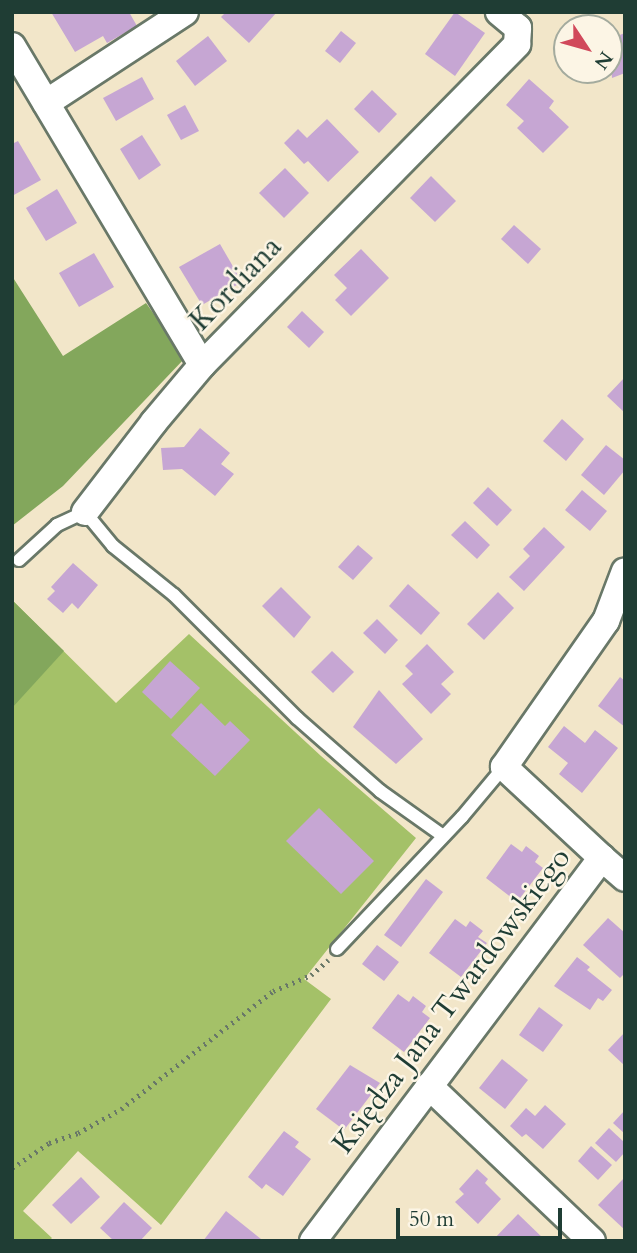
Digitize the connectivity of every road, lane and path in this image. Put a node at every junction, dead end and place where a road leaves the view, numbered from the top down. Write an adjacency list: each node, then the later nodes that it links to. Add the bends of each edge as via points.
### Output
1 (186, 12): 4 (street)
2 (499, 12): 5 (street, Kordiana, via 518,28 517,44)
3 (12, 46): 4 (street, Kordiana)
4 (46, 103): 5 (street, Kordiana)
5 (202, 365): 6 (street)
6 (85, 512): 7 (lane, via 57,525); 10 (lane, via 113,546 174,596 297,718 380,791)
7 (19, 560)
8 (625, 571): 9 (street, via 606,621)
9 (504, 767): 10 (lane); 11 (street, Księdza Jana Twardowskiego)
10 (443, 836): 13 (lane)
11 (602, 858): 12 (street); 14 (street, Księdza Jana Twardowskiego)
12 (625, 878)
13 (337, 949): 15 (path, via 310,975 273,991 121,1109 79,1133 49,1143)
14 (429, 1086): 16 (street, Księdza Jana Twardowskiego); 17 (street)
15 (12, 1168)
16 (313, 1241)
17 (592, 1241)

